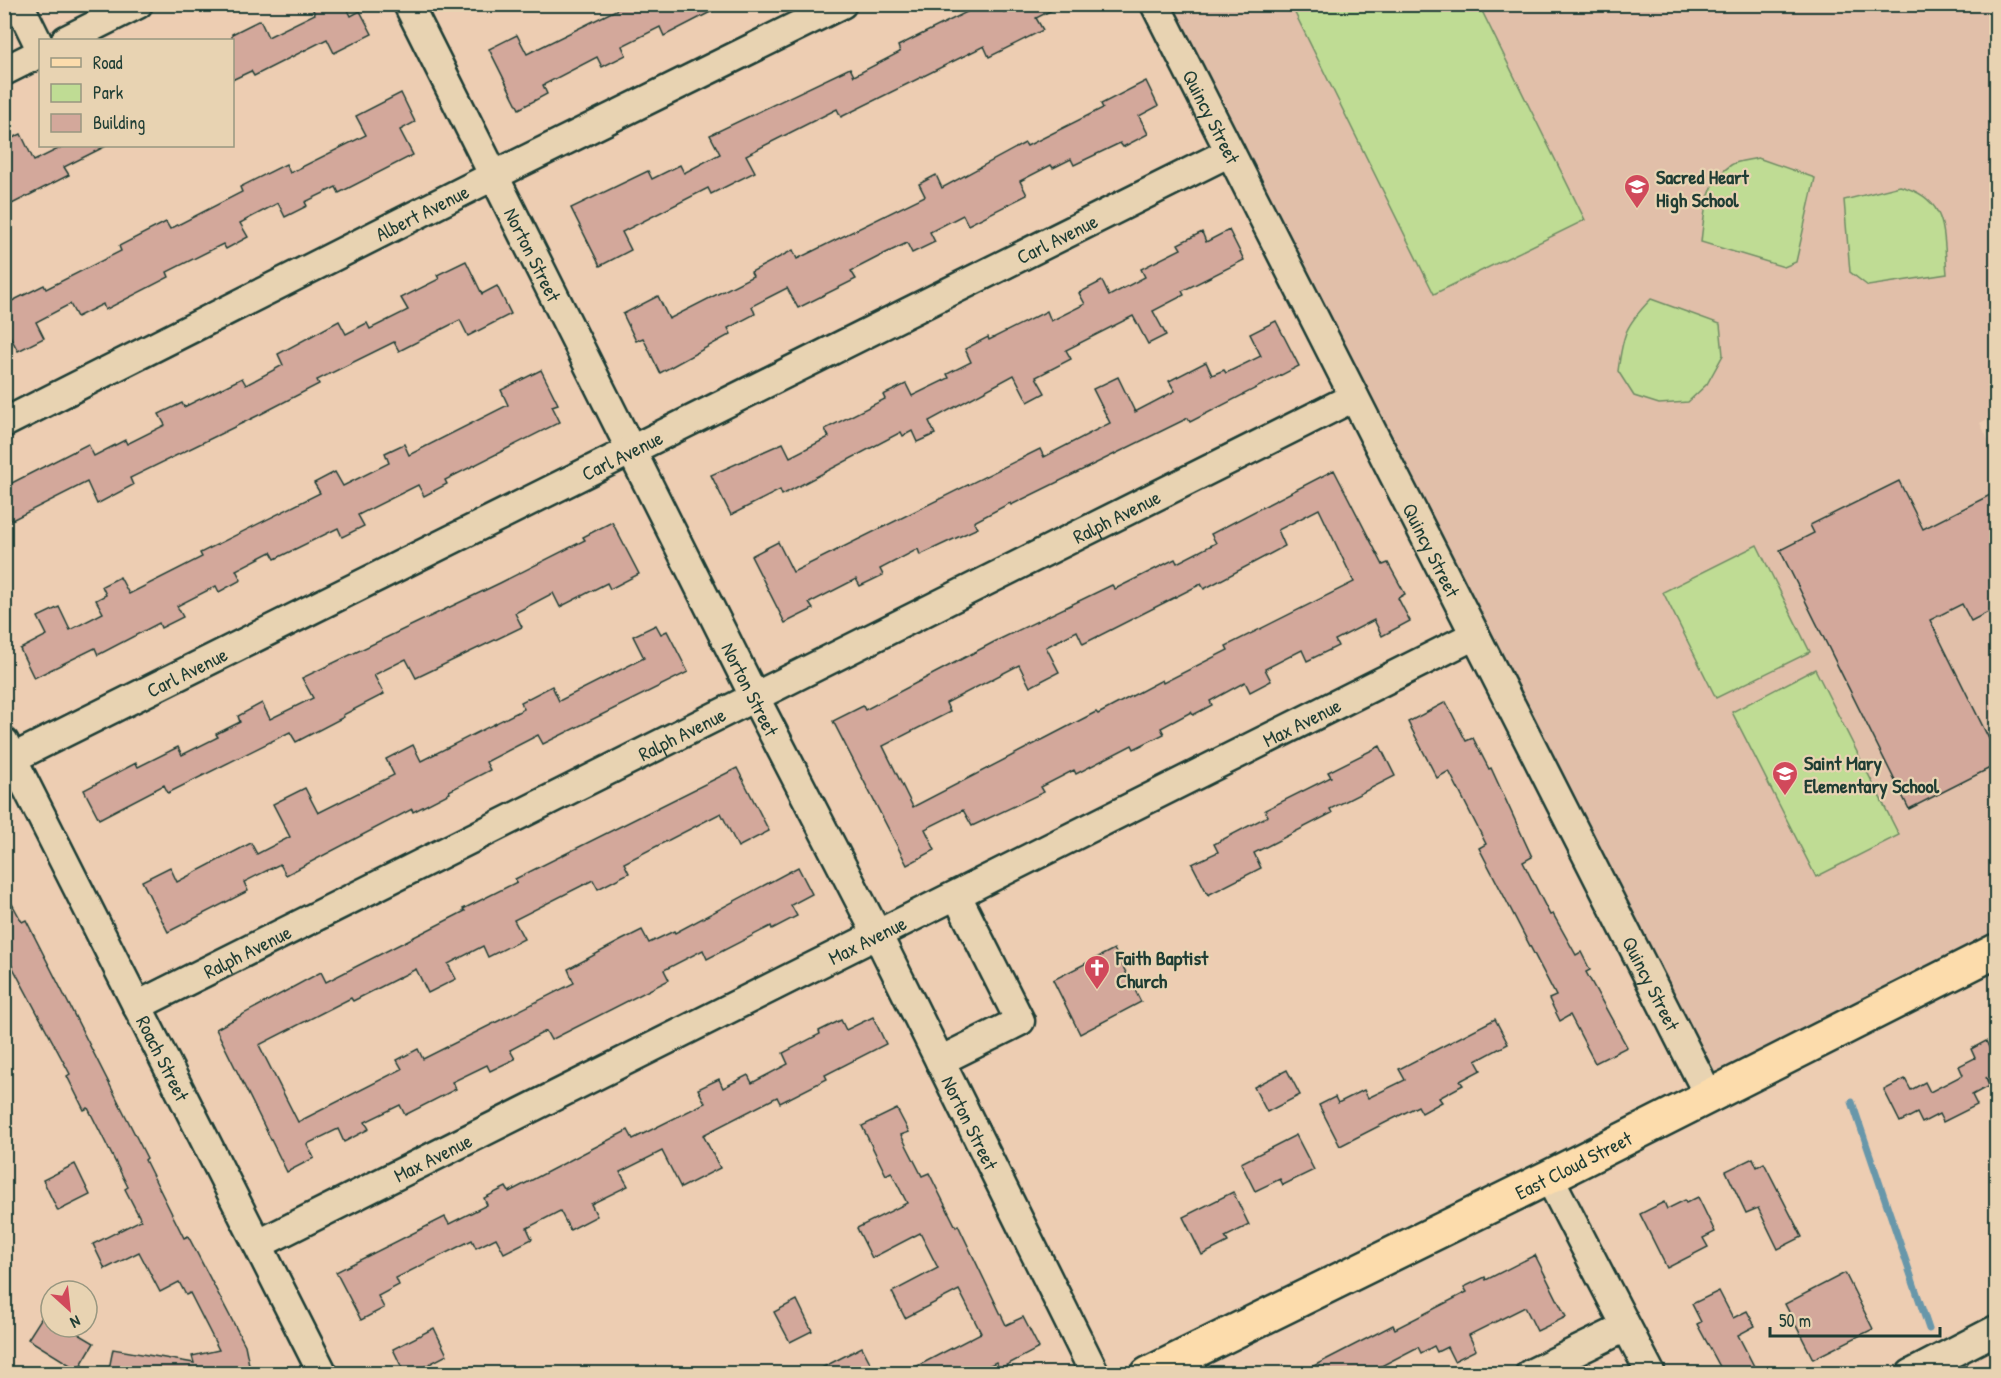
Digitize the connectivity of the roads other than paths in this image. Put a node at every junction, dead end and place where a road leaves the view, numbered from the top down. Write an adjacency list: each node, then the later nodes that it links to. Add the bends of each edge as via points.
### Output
1 (19, 4): 7 (street)
2 (138, 4): 6 (street)
3 (408, 4): 11 (street, Norton Street)
4 (842, 4): 11 (street, Albert Avenue)
5 (1155, 4): 10 (street, Quincy Street)
6 (68, 39)
7 (39, 44)
8 (39, 54): 9 (street)
9 (4, 71)
10 (1230, 152): 12 (street, Quincy Street); 14 (street, Carl Avenue)
11 (495, 175): 13 (street, Albert Avenue); 14 (street, Norton Street)
12 (1354, 397): 15 (street, Quincy Street); 16 (street, Ralph Avenue)
13 (4, 423)
14 (632, 449): 16 (street, Norton Street); 17 (street, Carl Avenue)
15 (1475, 635): 18 (street, Max Avenue); 23 (street, Quincy Street)
16 (754, 696): 19 (street, Norton Street); 21 (street, Ralph Avenue)
17 (9, 750): 21 (street, Roach Street)
18 (957, 896): 19 (street, Max Avenue); 22 (street, via 1020,1021)
19 (878, 936): 22 (street, Norton Street); 25 (street, Max Avenue)
20 (1996, 951): 23 (main road, East Cloud Street)
21 (137, 1006): 25 (street, Roach Street)
22 (940, 1061): 29 (street, Norton Street)
23 (1709, 1096): 24 (main road, East Cloud Street)
24 (1549, 1177): 26 (street); 30 (main road, East Cloud Street)
25 (259, 1244): 28 (street, Roach Street)
26 (1626, 1327): 31 (street); 32 (street)
27 (1996, 1330): 33 (street)
28 (323, 1374)
29 (1095, 1374)
30 (1148, 1374)
31 (1530, 1374)
32 (1650, 1374)
33 (1911, 1374)

